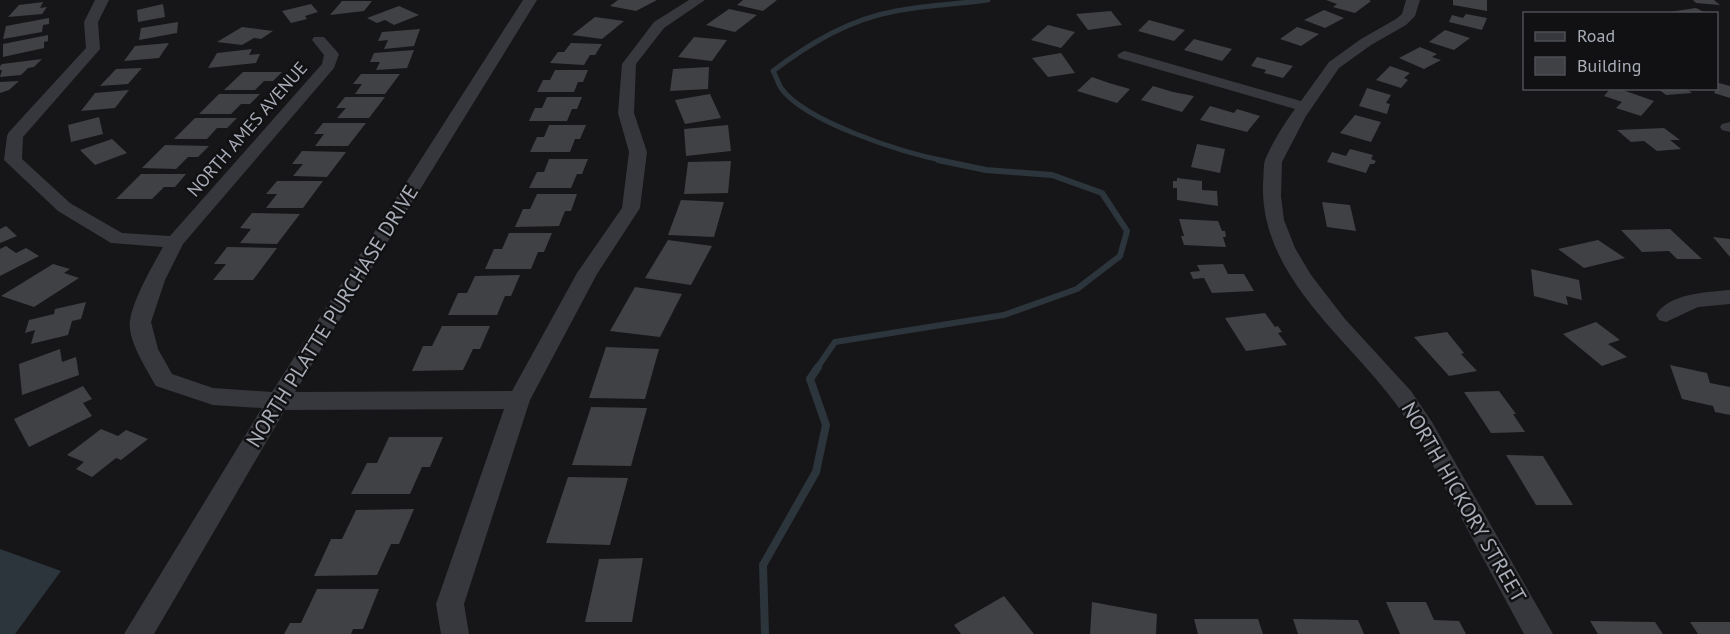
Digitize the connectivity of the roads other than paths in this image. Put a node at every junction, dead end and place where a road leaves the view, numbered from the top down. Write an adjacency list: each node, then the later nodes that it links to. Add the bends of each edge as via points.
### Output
1 (102, 0): 8 (street, via 91,22 93,49 15,136 14,160 64,207 118,239)
2 (530, 0): 12 (street, NORTH PLATTE PURCHASE DRIVE)
3 (698, 0): 11 (street, via 659,25 629,64 626,113 638,152 631,208 587,273)
4 (1413, 0): 7 (street, NORTH HICKORY STREET, via 1408,16 1401,22 1334,65)
5 (319, 40): 8 (street, NORTH AMES AVENUE, via 332,54 329,65)
6 (1124, 55): 7 (street)
7 (1305, 107): 15 (street, NORTH HICKORY STREET, via 1273,162 1275,220 1285,248 1303,279 1403,397 1424,428)
8 (175, 242): 12 (street, via 154,280 140,322 147,349 164,380 213,396)
9 (1730, 297): 10 (street, via 1694,300)
10 (1666, 315)
11 (519, 400): 12 (street); 14 (street, via 450,604)
12 (278, 401): 13 (street, NORTH PLATTE PURCHASE DRIVE)
13 (138, 634)
14 (455, 634)
15 (1539, 634)

